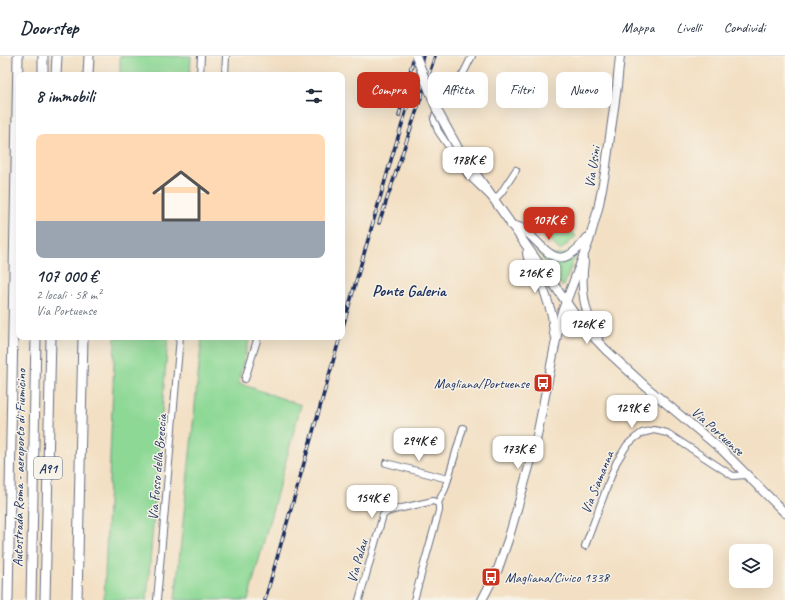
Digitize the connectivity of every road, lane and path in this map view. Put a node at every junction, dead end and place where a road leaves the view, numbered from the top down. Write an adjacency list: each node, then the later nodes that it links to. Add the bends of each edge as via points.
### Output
1 (18, 56): 10 (highway)
2 (43, 56): 11 (highway)
3 (57, 56): 12 (highway)
4 (89, 56): 13 (highway)
5 (201, 56): 14 (street)
6 (226, 56): 15 (street)
7 (416, 56): 18 (main road, Via Portuense, bridge, via 437,110 459,150)
8 (472, 56): 18 (street, via 463,74 437,109 434,122 438,132 468,175)
9 (620, 56): 20 (main road, Via Usini, via 605,173)
10 (18, 72)
11 (42, 72)
12 (56, 72)
13 (88, 72)
14 (200, 72)
15 (225, 72)
16 (16, 165): 41 (highway)
17 (516, 170): 18 (street, via 501,194)
18 (494, 200): 19 (main road, Via Portuense)
19 (511, 225): 20 (main road, via 522,228 545,251 556,257 574,252); 21 (main road, Via Portuense)
20 (592, 233): 22 (main road, Via Usini)
21 (526, 246): 23 (main road, Via Portuense); 31 (main road, via 528,258 549,306)
22 (586, 248): 23 (main road, Via Usini); 32 (main road, via 583,275 584,303 593,328)
23 (565, 301): 24 (main road, Via Portuense); 25 (main road, Via Usini)
24 (583, 326): 25 (main road, via 569,325); 32 (main road, Via Portuense)
25 (557, 330): 31 (main road, Via Usini)
26 (36, 340): 42 (highway, Autostrada Roma - aeroporto di Fiumicino / A91)
27 (51, 340): 43 (highway, Autostrada Roma - aeroporto di Fiumicino / A91)
28 (83, 340): 44 (highway)
29 (180, 340): 45 (street, Via Fosso della Breccia)
30 (257, 340): 33 (street)
31 (555, 341): 48 (main road, Via Usini, via 543,410 527,477 503,555)
32 (606, 350): 36 (main road, Via Portuense, via 723,451)
33 (246, 379)
34 (463, 428): 37 (street)
35 (386, 464): 37 (street)
36 (746, 475): 39 (main road, Via Portuense); 40 (street, Via Siamanna, via 733,476 667,433 654,430 642,433 627,445 616,463)
37 (448, 479): 38 (street)
38 (438, 503): 46 (street, Via Palau, via 433,501 389,511 383,515); 47 (street, via 439,511)
39 (785, 513)
40 (585, 546)
41 (8, 600)
42 (31, 600)
43 (46, 600)
44 (77, 600)
45 (157, 600)
46 (358, 600)
47 (414, 600)
48 (482, 600)

